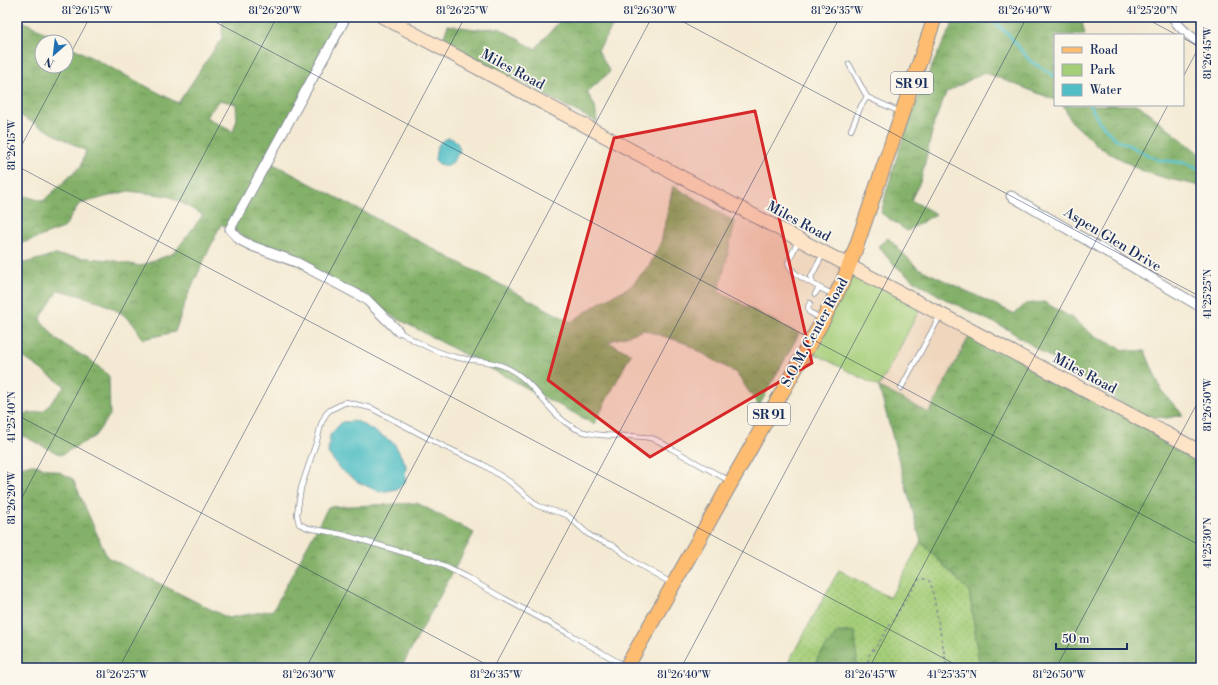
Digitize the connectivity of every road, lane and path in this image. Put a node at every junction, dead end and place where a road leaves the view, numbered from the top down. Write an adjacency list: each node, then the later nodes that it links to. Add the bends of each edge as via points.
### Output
1 (346, 17): 22 (street, via 230,229 240,240 296,262 366,299)
2 (383, 17): 11 (main road, Miles Road)
3 (934, 17): 8 (main road, S.O.M. Center Road / SR 91)
4 (1173, 17): 5 (street)
5 (1201, 43)
6 (849, 64): 7 (lane)
7 (867, 97): 8 (lane); 9 (lane)
8 (902, 113): 13 (main road, S.O.M. Center Road / SR 91)
9 (851, 130)
10 (1011, 196): 19 (street, Aspen Glen Drive)
11 (799, 240): 12 (main road, Miles Road); 14 (lane, via 788,263 794,273)
12 (824, 252): 13 (main road, Miles Road); 14 (lane, via 811,277)
13 (850, 266): 17 (main road, S.O.M. Center Road / SR 91); 20 (main road, Miles Road)
14 (813, 284): 15 (lane)
15 (822, 289): 16 (lane, via 819,288); 17 (lane)
16 (815, 294)
17 (836, 296): 21 (main road, S.O.M. Center Road / SR 91)
18 (810, 303): 21 (lane, via 809,312)
19 (1201, 308)
20 (940, 314): 23 (lane); 24 (main road, Miles Road)
21 (823, 320): 25 (main road, S.O.M. Center Road / SR 91)
22 (398, 331): 25 (lane, via 441,353 501,365 515,371 564,422 581,431 652,438)
23 (901, 388)
24 (1201, 451)
25 (730, 482): 26 (main road, S.O.M. Center Road / SR 91)
26 (673, 584): 27 (main road, S.O.M. Center Road / SR 91); 27 (lane, via 636,563 614,546 594,538 567,515 538,506 510,482 482,464 371,408 346,402 326,414 301,488 297,514 299,524 436,562 568,633)
27 (626, 668)
28 (866, 668): 29 (path, via 869,655 889,628 913,586 919,579 927,578 932,588)
29 (947, 668)

